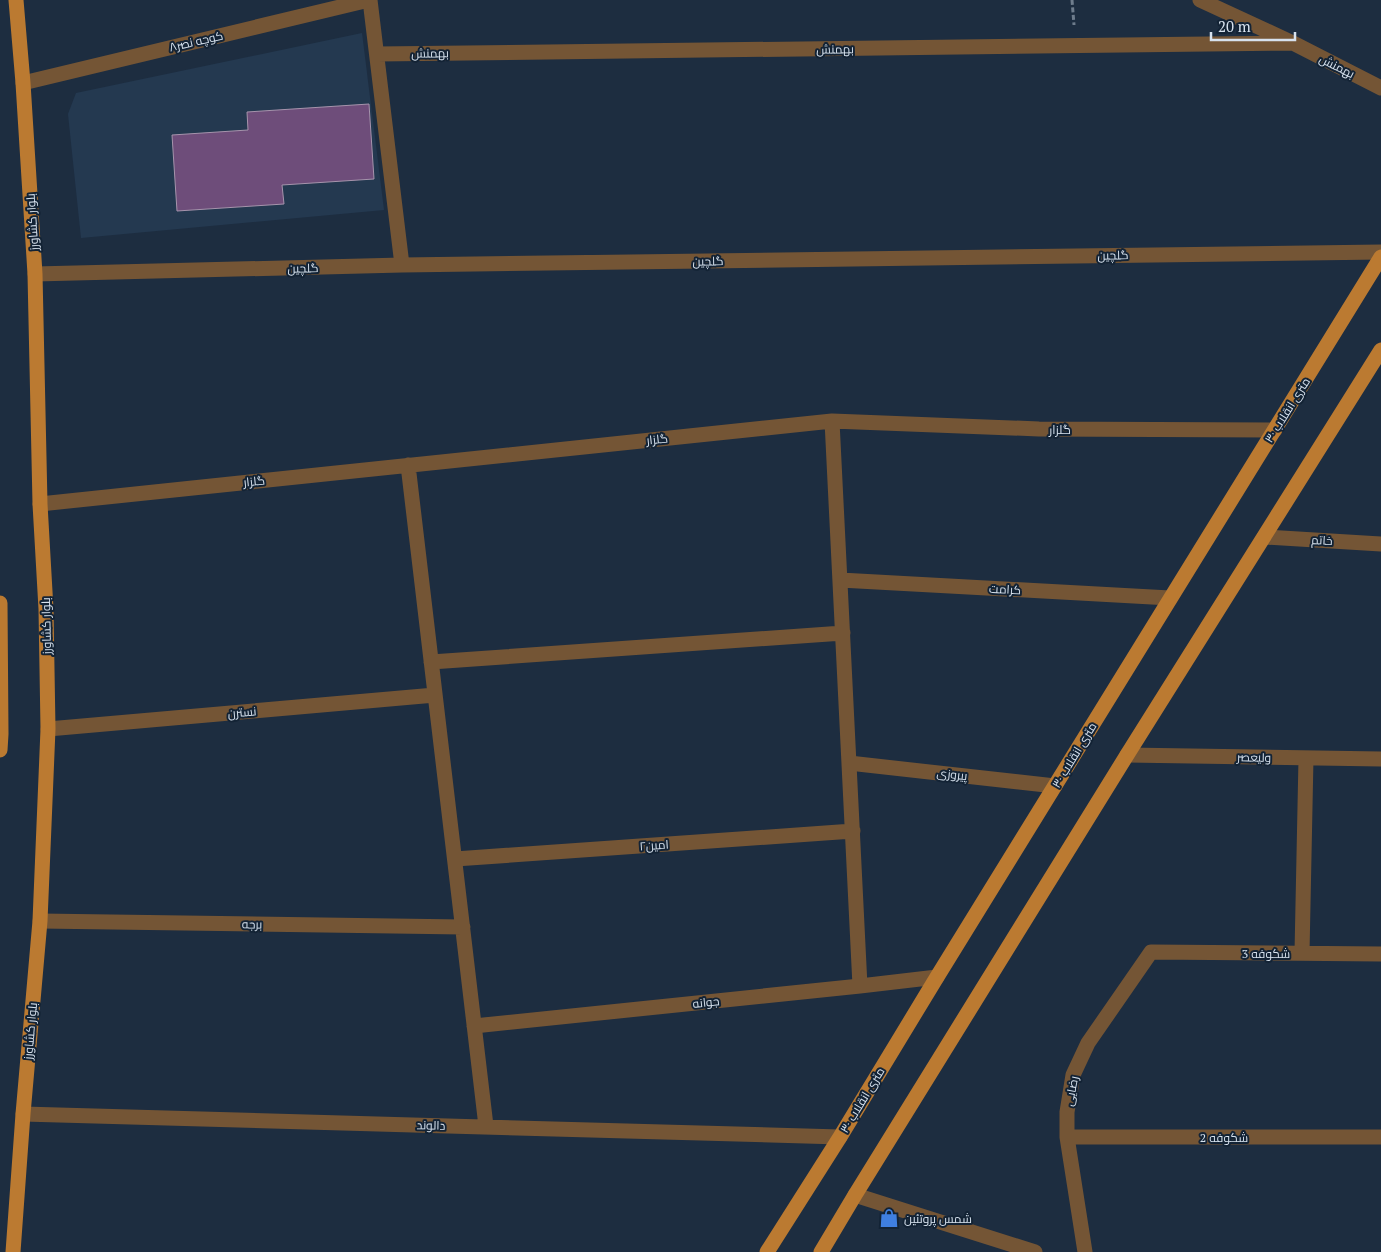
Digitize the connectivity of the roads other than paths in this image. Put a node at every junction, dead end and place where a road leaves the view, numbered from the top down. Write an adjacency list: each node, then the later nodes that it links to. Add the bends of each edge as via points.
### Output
1 (16, 0): 6 (main road, بلوار کشاورز)
2 (370, 0): 5 (street); 6 (street, کوچه نصر۸)
3 (1200, 0): 4 (street, بهمنش)
4 (1293, 43): 5 (street, بهمنش); 7 (street, بهمنش)
5 (377, 54): 10 (street)
6 (23, 83): 11 (main road, بلوار کشاورز)
7 (1381, 88)
8 (1381, 252): 10 (street, گلچین)
9 (1381, 257): 14 (main road, ۳۰ متری انقلاب)
10 (402, 265): 11 (street, گلچین)
11 (35, 274): 16 (main road, بلوار کشاورز)
12 (1381, 350): 17 (main road)
13 (832, 421): 14 (street, گلزار, via 1039,429); 15 (street, گلزار); 19 (street)
14 (1275, 430): 20 (main road, ۳۰ متری انقلاب)
15 (408, 465): 16 (street, گلزار); 23 (street)
16 (40, 504): 25 (main road, بلوار کشاورز)
17 (1264, 537): 18 (street, خاتم); 27 (main road)
18 (1381, 544)
19 (840, 580): 20 (street, کرامت); 22 (street)
20 (1170, 598): 31 (main road, ۳۰ متری انقلاب)
21 (0, 603): 26 (main road)
22 (843, 632): 23 (street); 30 (street)
23 (431, 662): 24 (street)
24 (436, 695): 25 (street, نسترن); 33 (street)
25 (48, 729): 34 (main road, بلوار کشاورز)
26 (0, 750)
27 (1127, 755): 28 (street, ولیعصر); 47 (main road)
28 (1306, 758): 29 (street, ولیعصر); 37 (street)
29 (1381, 759)
30 (849, 763): 31 (street, پیروزی); 32 (street)
31 (1055, 786): 39 (main road, ۳۰ متری انقلاب)
32 (852, 831): 33 (street, امین۲); 40 (street)
33 (455, 859): 35 (street)
34 (40, 921): 35 (street, برجه); 42 (main road, بلوار کشاورز)
35 (463, 928): 41 (street)
36 (1151, 952): 37 (street, شکوفه 3); 45 (street, رضایی, via 1088,1042 1073,1075)
37 (1302, 953): 38 (street, شکوفه 3)
38 (1381, 954)
39 (937, 977): 40 (street, جوانه); 44 (main road, ۳۰ متری انقلاب)
40 (860, 986): 41 (street, جوانه)
41 (474, 1026): 43 (street)
42 (23, 1114): 43 (street, دالوند); 48 (main road, بلوار کشاورز)
43 (486, 1126): 44 (street, دالوند)
44 (840, 1137): 49 (main road, ۳۰ متری انقلاب)
45 (1067, 1137): 46 (street, شکوفه 2); 52 (street, رضایی)
46 (1381, 1137)
47 (855, 1194): 50 (main road); 51 (street)
48 (13, 1252)
49 (767, 1252)
50 (821, 1252)
51 (1035, 1252)
52 (1085, 1252)

